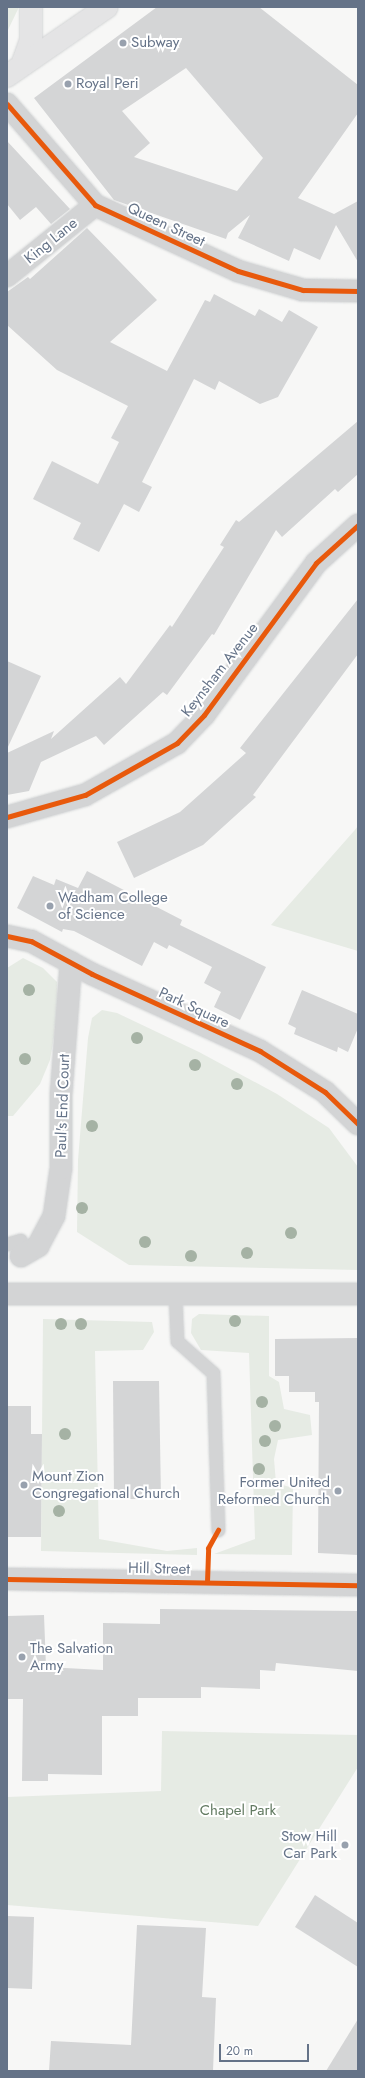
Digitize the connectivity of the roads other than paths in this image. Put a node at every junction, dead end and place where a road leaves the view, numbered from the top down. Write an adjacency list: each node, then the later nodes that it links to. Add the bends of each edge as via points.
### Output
1 (31, 7): 3 (street, via 31,40)
2 (107, 7): 3 (street)
3 (14, 71)
4 (7, 104): 5 (street, Queen Street)
5 (95, 205): 6 (street, King Lane); 7 (street, Queen Street, via 238,271 303,290)
6 (7, 276)
7 (358, 291)
8 (358, 525): 9 (street, Keynsham Avenue, via 316,563 204,715 176,742 85,795)
9 (7, 817)
10 (7, 936): 11 (street, Park Square, via 31,941)
11 (71, 962): 12 (street, Park Square, via 260,1051 324,1092); 13 (street, Paul's End Court, via 60,1095 61,1168 54,1216)
12 (358, 1124)
13 (18, 1248)
14 (7, 1294): 15 (street)
15 (175, 1294): 16 (street); 17 (lane, via 177,1341 213,1373)
16 (358, 1294)
17 (218, 1530)
18 (7, 1580): 19 (street, Hill Street)
19 (358, 1585)

